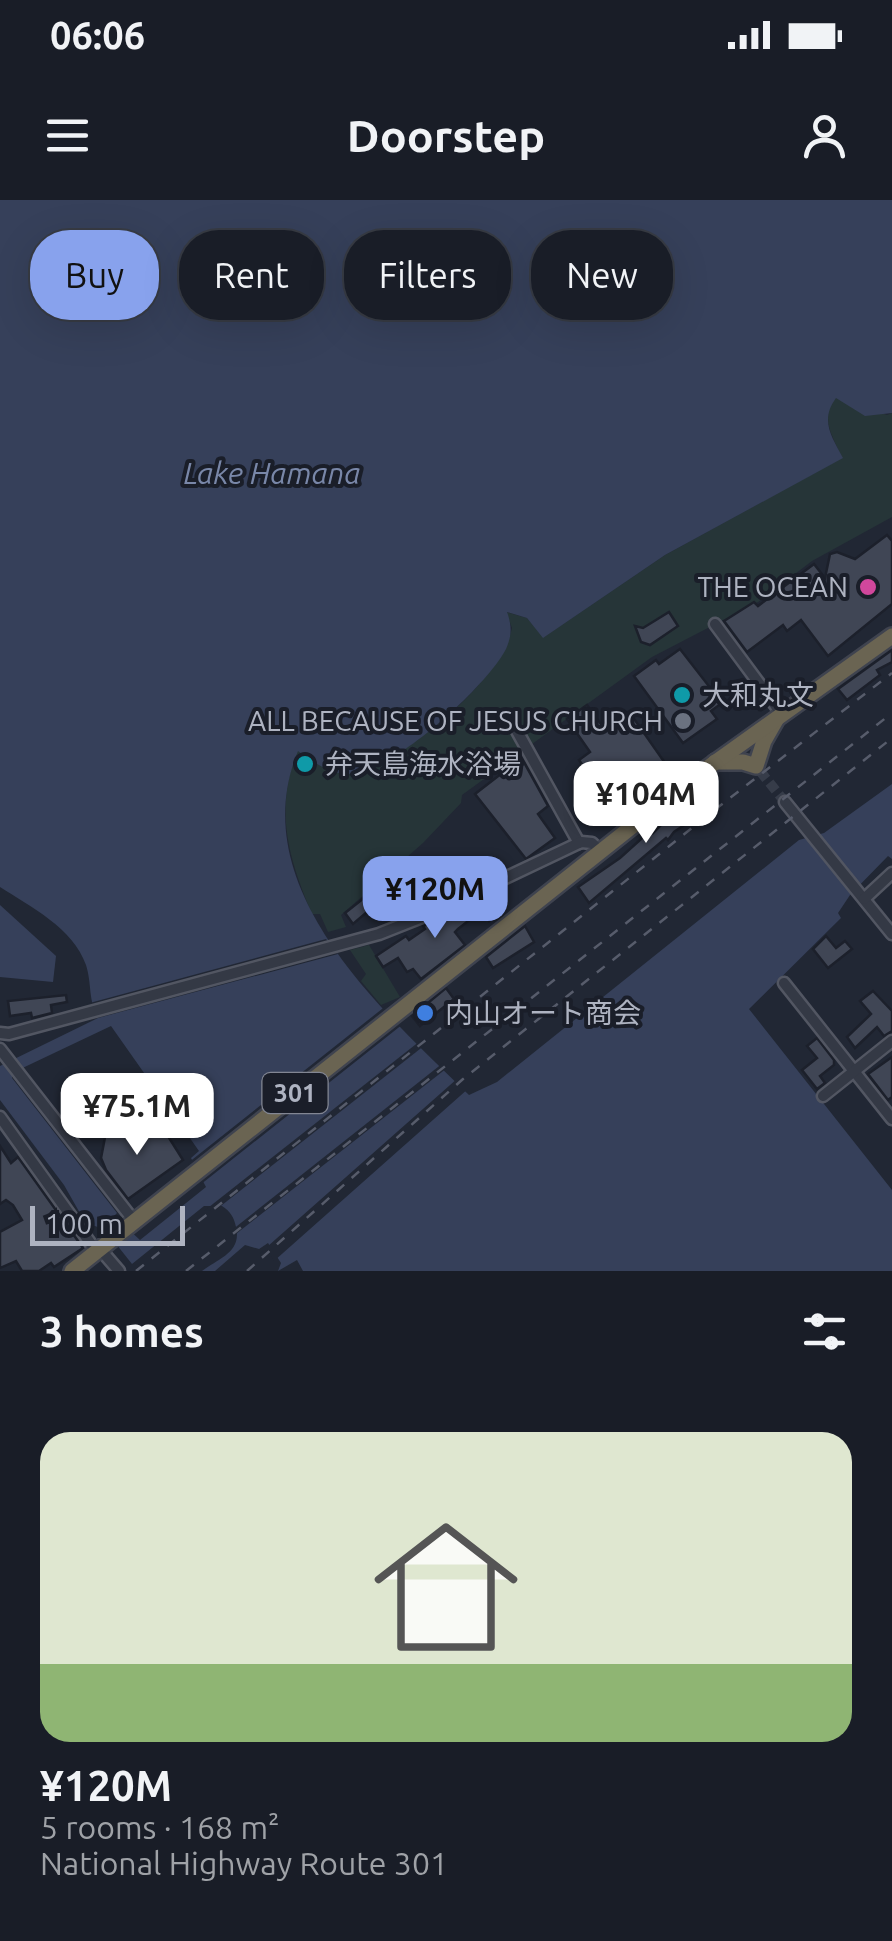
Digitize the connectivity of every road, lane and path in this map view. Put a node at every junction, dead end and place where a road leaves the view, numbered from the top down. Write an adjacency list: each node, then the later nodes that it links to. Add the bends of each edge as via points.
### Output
1 (715, 624): 3 (street)
2 (892, 636): 3 (highway, 301)
3 (781, 713): 5 (highway, 301); 5 (highway, via 758,768)
4 (517, 732): 7 (street)
5 (714, 762): 8 (highway, 301)
6 (786, 802): 10 (street)
7 (579, 843): 8 (street); 13 (street, via 412,922)
8 (600, 851): 19 (highway, 301)
9 (892, 873): 10 (street)
10 (862, 896): 11 (street)
11 (892, 934)
12 (784, 983): 15 (street)
13 (2, 1039): 19 (street, via 8,1060)
14 (892, 1041): 15 (street)
15 (854, 1071): 16 (street); 17 (street)
16 (824, 1096)
17 (892, 1119)
18 (2, 1126): 20 (street)
19 (131, 1224): 20 (highway, 301)
20 (101, 1247): 21 (highway, 301); 22 (street)
21 (72, 1271)
22 (120, 1271)

